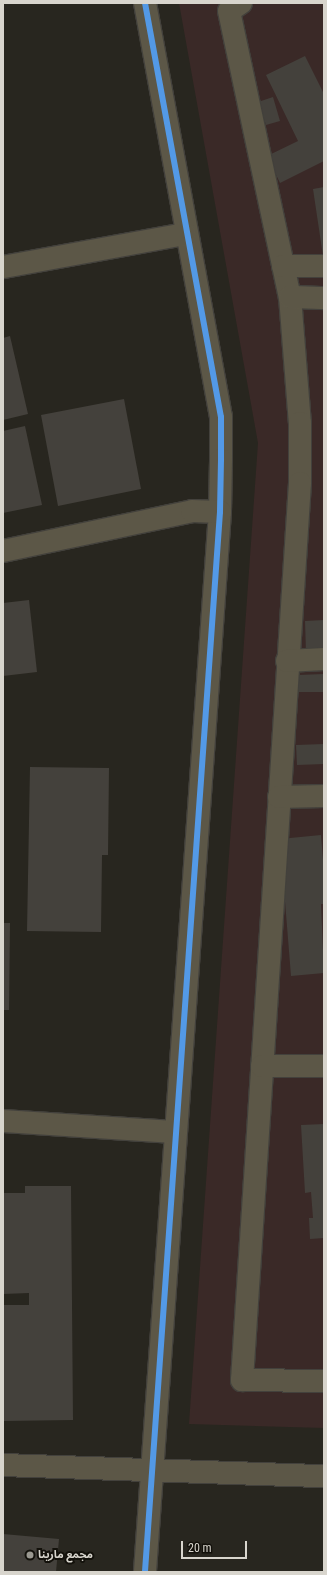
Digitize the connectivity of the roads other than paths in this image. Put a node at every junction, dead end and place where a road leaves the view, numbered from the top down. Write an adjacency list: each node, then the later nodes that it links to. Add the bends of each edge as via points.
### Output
1 (145, 3): 3 (street)
2 (241, 3): 4 (street, via 229,11)
3 (185, 234): 6 (street); 9 (street, via 221,417)
4 (283, 266): 5 (street); 7 (street)
5 (324, 266)
6 (3, 267)
7 (290, 297): 8 (street); 12 (street, via 300,423 300,468)
8 (324, 298)
9 (220, 512): 10 (street, via 192,512); 18 (street)
10 (3, 552)
11 (324, 659): 12 (street)
12 (287, 661): 14 (street)
13 (324, 796): 14 (street)
14 (279, 797): 15 (street)
15 (262, 1066): 16 (street); 19 (street, via 242,1380)
16 (324, 1066)
17 (3, 1121): 18 (street)
18 (175, 1132): 21 (street)
19 (324, 1381)
20 (3, 1465): 21 (street)
21 (151, 1470): 22 (street); 23 (street)
22 (324, 1476)
23 (145, 1572)

